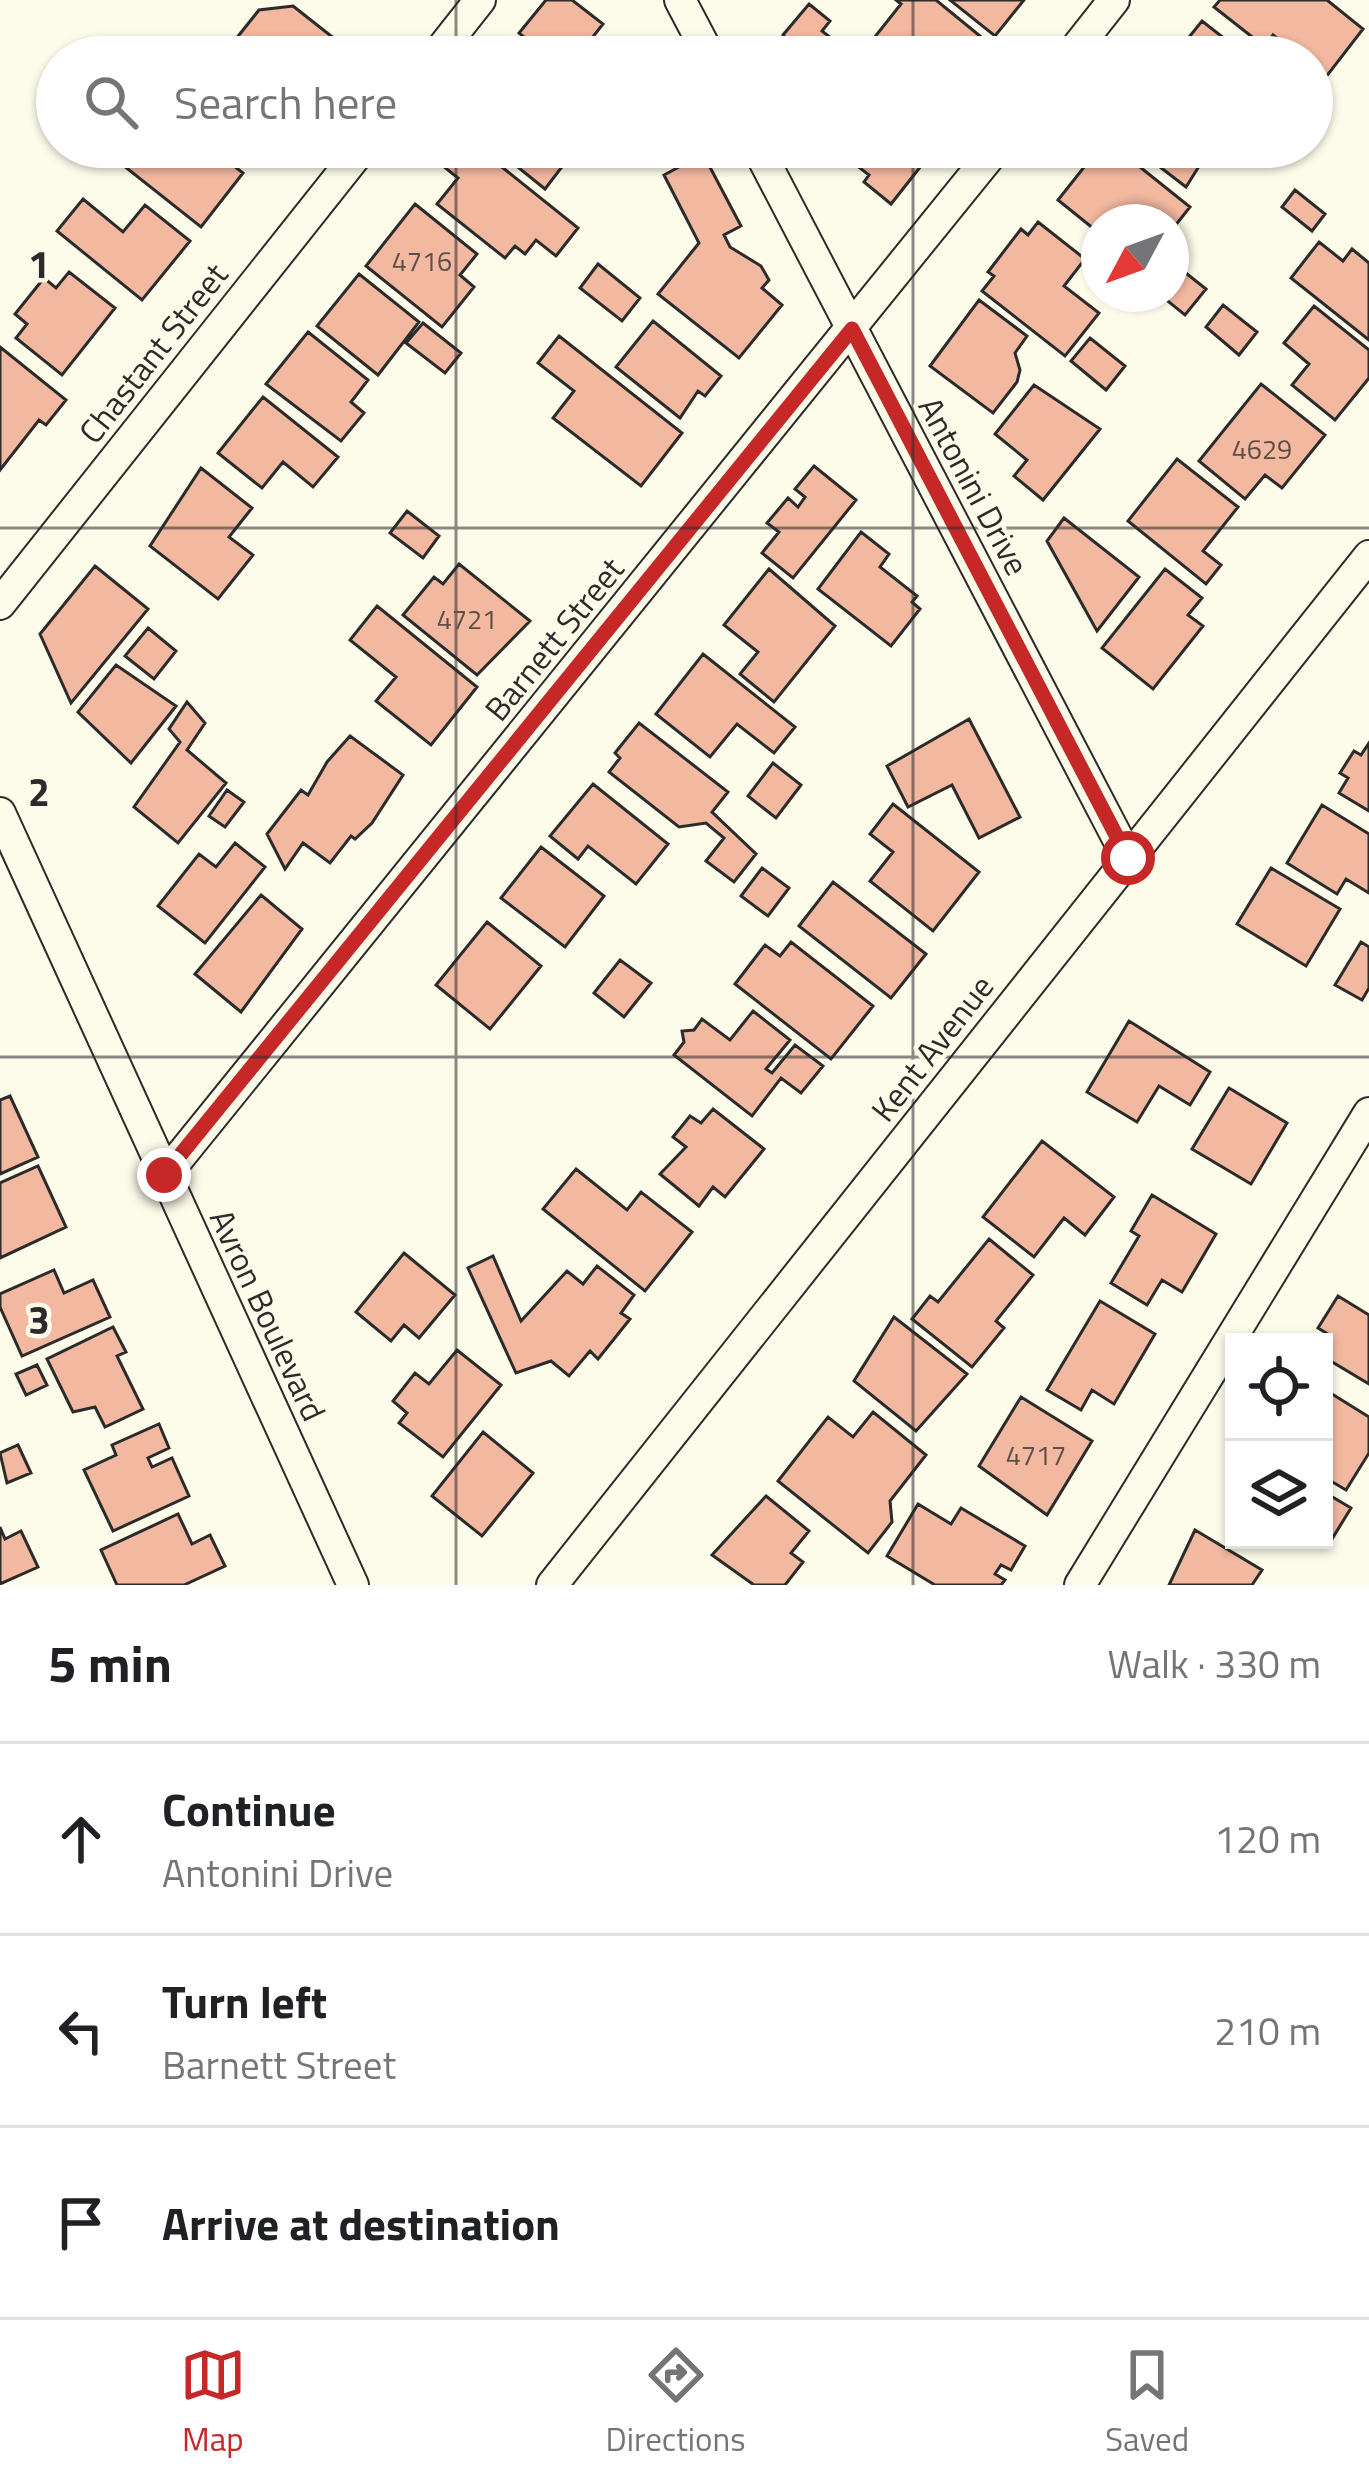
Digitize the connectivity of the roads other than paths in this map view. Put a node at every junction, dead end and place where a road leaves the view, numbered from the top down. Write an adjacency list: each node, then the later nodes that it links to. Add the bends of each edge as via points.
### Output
1 (480, 0): 4 (street)
2 (680, 0): 5 (street)
3 (1114, 0): 6 (street)
4 (452, 36)
5 (699, 36)
6 (1086, 36)
7 (346, 168): 12 (street, Chastant Street)
8 (768, 168): 10 (street, Antonini Drive)
9 (980, 168): 10 (street, Barnett Street)
10 (852, 329): 14 (street, Antonini Drive); 16 (street, Barnett Street)
11 (1369, 556): 14 (street, Kent Avenue)
12 (0, 604)
13 (0, 813): 16 (street, Avron Boulevard)
14 (1128, 858): 18 (street, Kent Avenue)
15 (1369, 1113): 19 (street)
16 (164, 1175): 17 (street, Avron Boulevard)
17 (353, 1585)
18 (552, 1585)
19 (1080, 1585)

